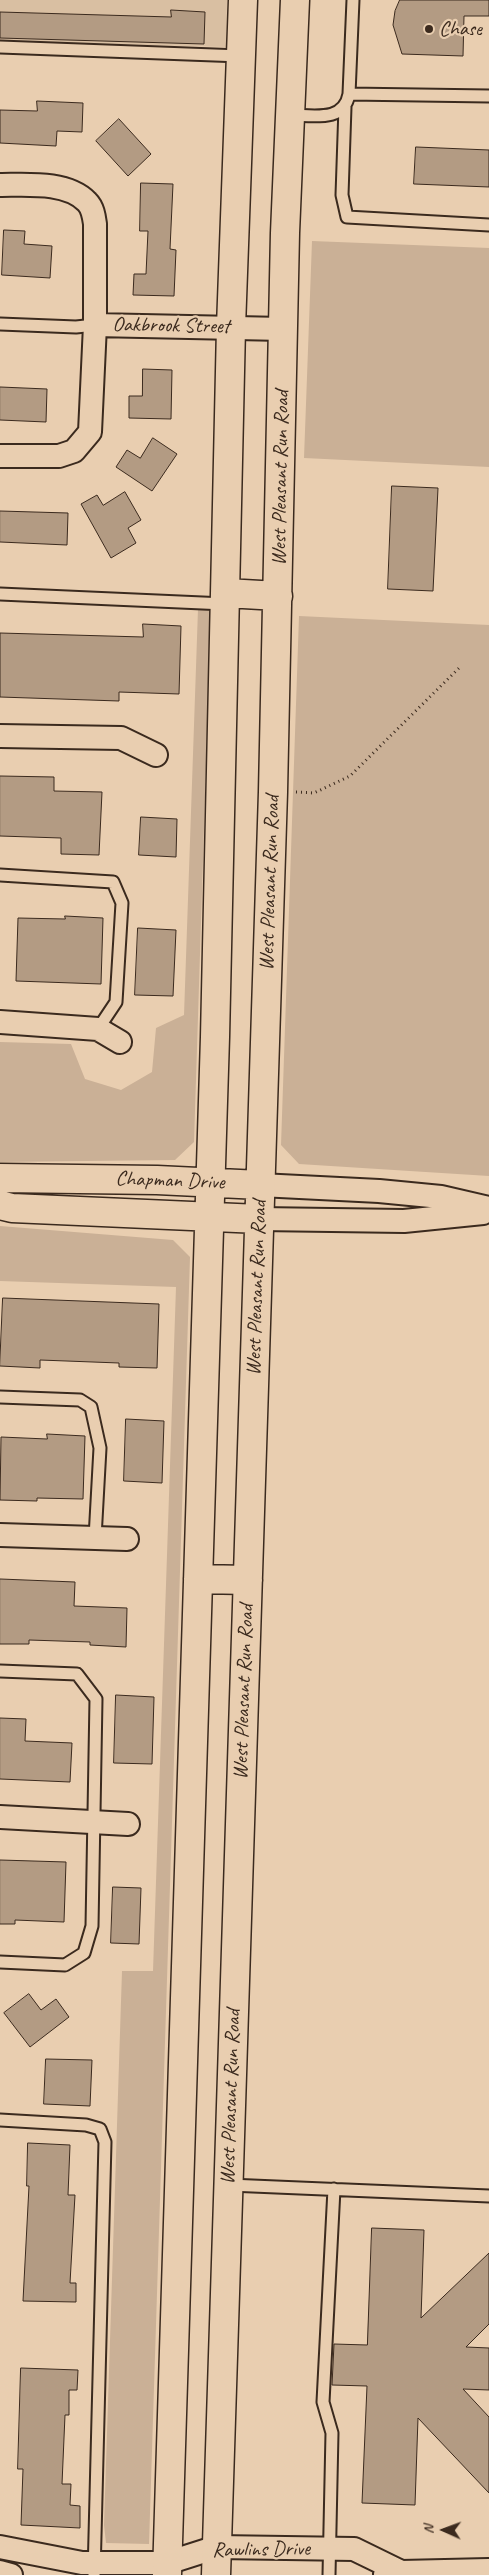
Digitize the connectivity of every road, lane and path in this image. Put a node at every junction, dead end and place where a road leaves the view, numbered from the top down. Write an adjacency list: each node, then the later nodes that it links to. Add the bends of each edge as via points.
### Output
1 (243, 0): 5 (main road)
2 (295, 0): 9 (main road, West Pleasant Run Road)
3 (353, 0): 6 (lane)
4 (0, 47): 5 (lane)
5 (241, 56): 14 (main road)
6 (349, 94): 7 (lane); 8 (lane)
7 (489, 96)
8 (345, 107): 9 (lane, via 332,116); 11 (lane, via 342,196 347,217)
9 (290, 115): 15 (main road, West Pleasant Run Road)
10 (0, 184): 13 (street, Oakbrook Street, via 45,186 87,202 95,224)
11 (489, 225)
12 (0, 324): 13 (lane, via 76,328)
13 (95, 325): 14 (street, Oakbrook Street); 16 (street, via 92,421 85,440 74,451 59,456)
14 (231, 327): 15 (street, Oakbrook Street); 19 (main road)
15 (283, 329): 18 (main road, West Pleasant Run Road)
16 (0, 456)
17 (0, 594): 19 (lane)
18 (278, 596): 19 (main road); 23 (main road, West Pleasant Run Road)
19 (226, 599): 29 (main road)
20 (458, 668): 23 (path, via 350,776 314,792)
21 (0, 736): 22 (street, via 121,738)
22 (156, 755)
23 (273, 792): 30 (main road, West Pleasant Run Road)
24 (0, 875): 26 (lane, via 113,882 122,903 116,1002)
25 (0, 1022): 26 (street)
26 (98, 1029): 27 (street)
27 (120, 1042)
28 (0, 1178): 29 (main road, Chapman Drive)
29 (210, 1182): 30 (main road, Chapman Drive); 34 (main road)
30 (260, 1185): 32 (street, Chapman Drive, via 396,1192 441,1197); 35 (main road, West Pleasant Run Road)
31 (0, 1205): 34 (main road, Chapman Drive)
32 (489, 1208)
33 (489, 1212): 35 (street, Chapman Drive, via 404,1222)
34 (209, 1217): 35 (main road, Chapman Drive); 40 (main road)
35 (259, 1219): 41 (main road, West Pleasant Run Road)
36 (0, 1397): 38 (lane, via 80,1400 91,1407 100,1448)
37 (0, 1535): 38 (street)
38 (95, 1538): 39 (street)
39 (126, 1539)
40 (198, 1579): 41 (main road); 55 (main road)
41 (248, 1580): 48 (main road, West Pleasant Run Road)
42 (0, 1671): 44 (lane, via 77,1674 96,1699)
43 (0, 1817): 44 (street)
44 (94, 1822): 45 (street); 46 (lane, via 92,1926 84,1953 65,1965)
45 (128, 1824)
46 (0, 1962)
47 (0, 2120): 54 (lane, via 86,2125 100,2129 105,2142)
48 (228, 2184): 49 (lane); 52 (main road, West Pleasant Run Road)
49 (334, 2189): 50 (lane); 53 (lane, via 323,2402 332,2433)
50 (489, 2196)
51 (0, 2547): 54 (street, Rawlins Drive, via 82,2563)
52 (217, 2547): 53 (street, Rawlins Drive); 55 (street, Rawlins Drive); 60 (main road, West Pleasant Run Road)
53 (329, 2549): 58 (street, Rawlins Drive, via 354,2549); 61 (lane)
54 (94, 2569): 55 (street, Rawlins Drive)
55 (167, 2569)
56 (489, 2570): 58 (street, Rawlins Drive)
57 (0, 2572): 59 (street)
58 (391, 2573)
59 (10, 2575)
60 (216, 2575)
61 (329, 2575)

